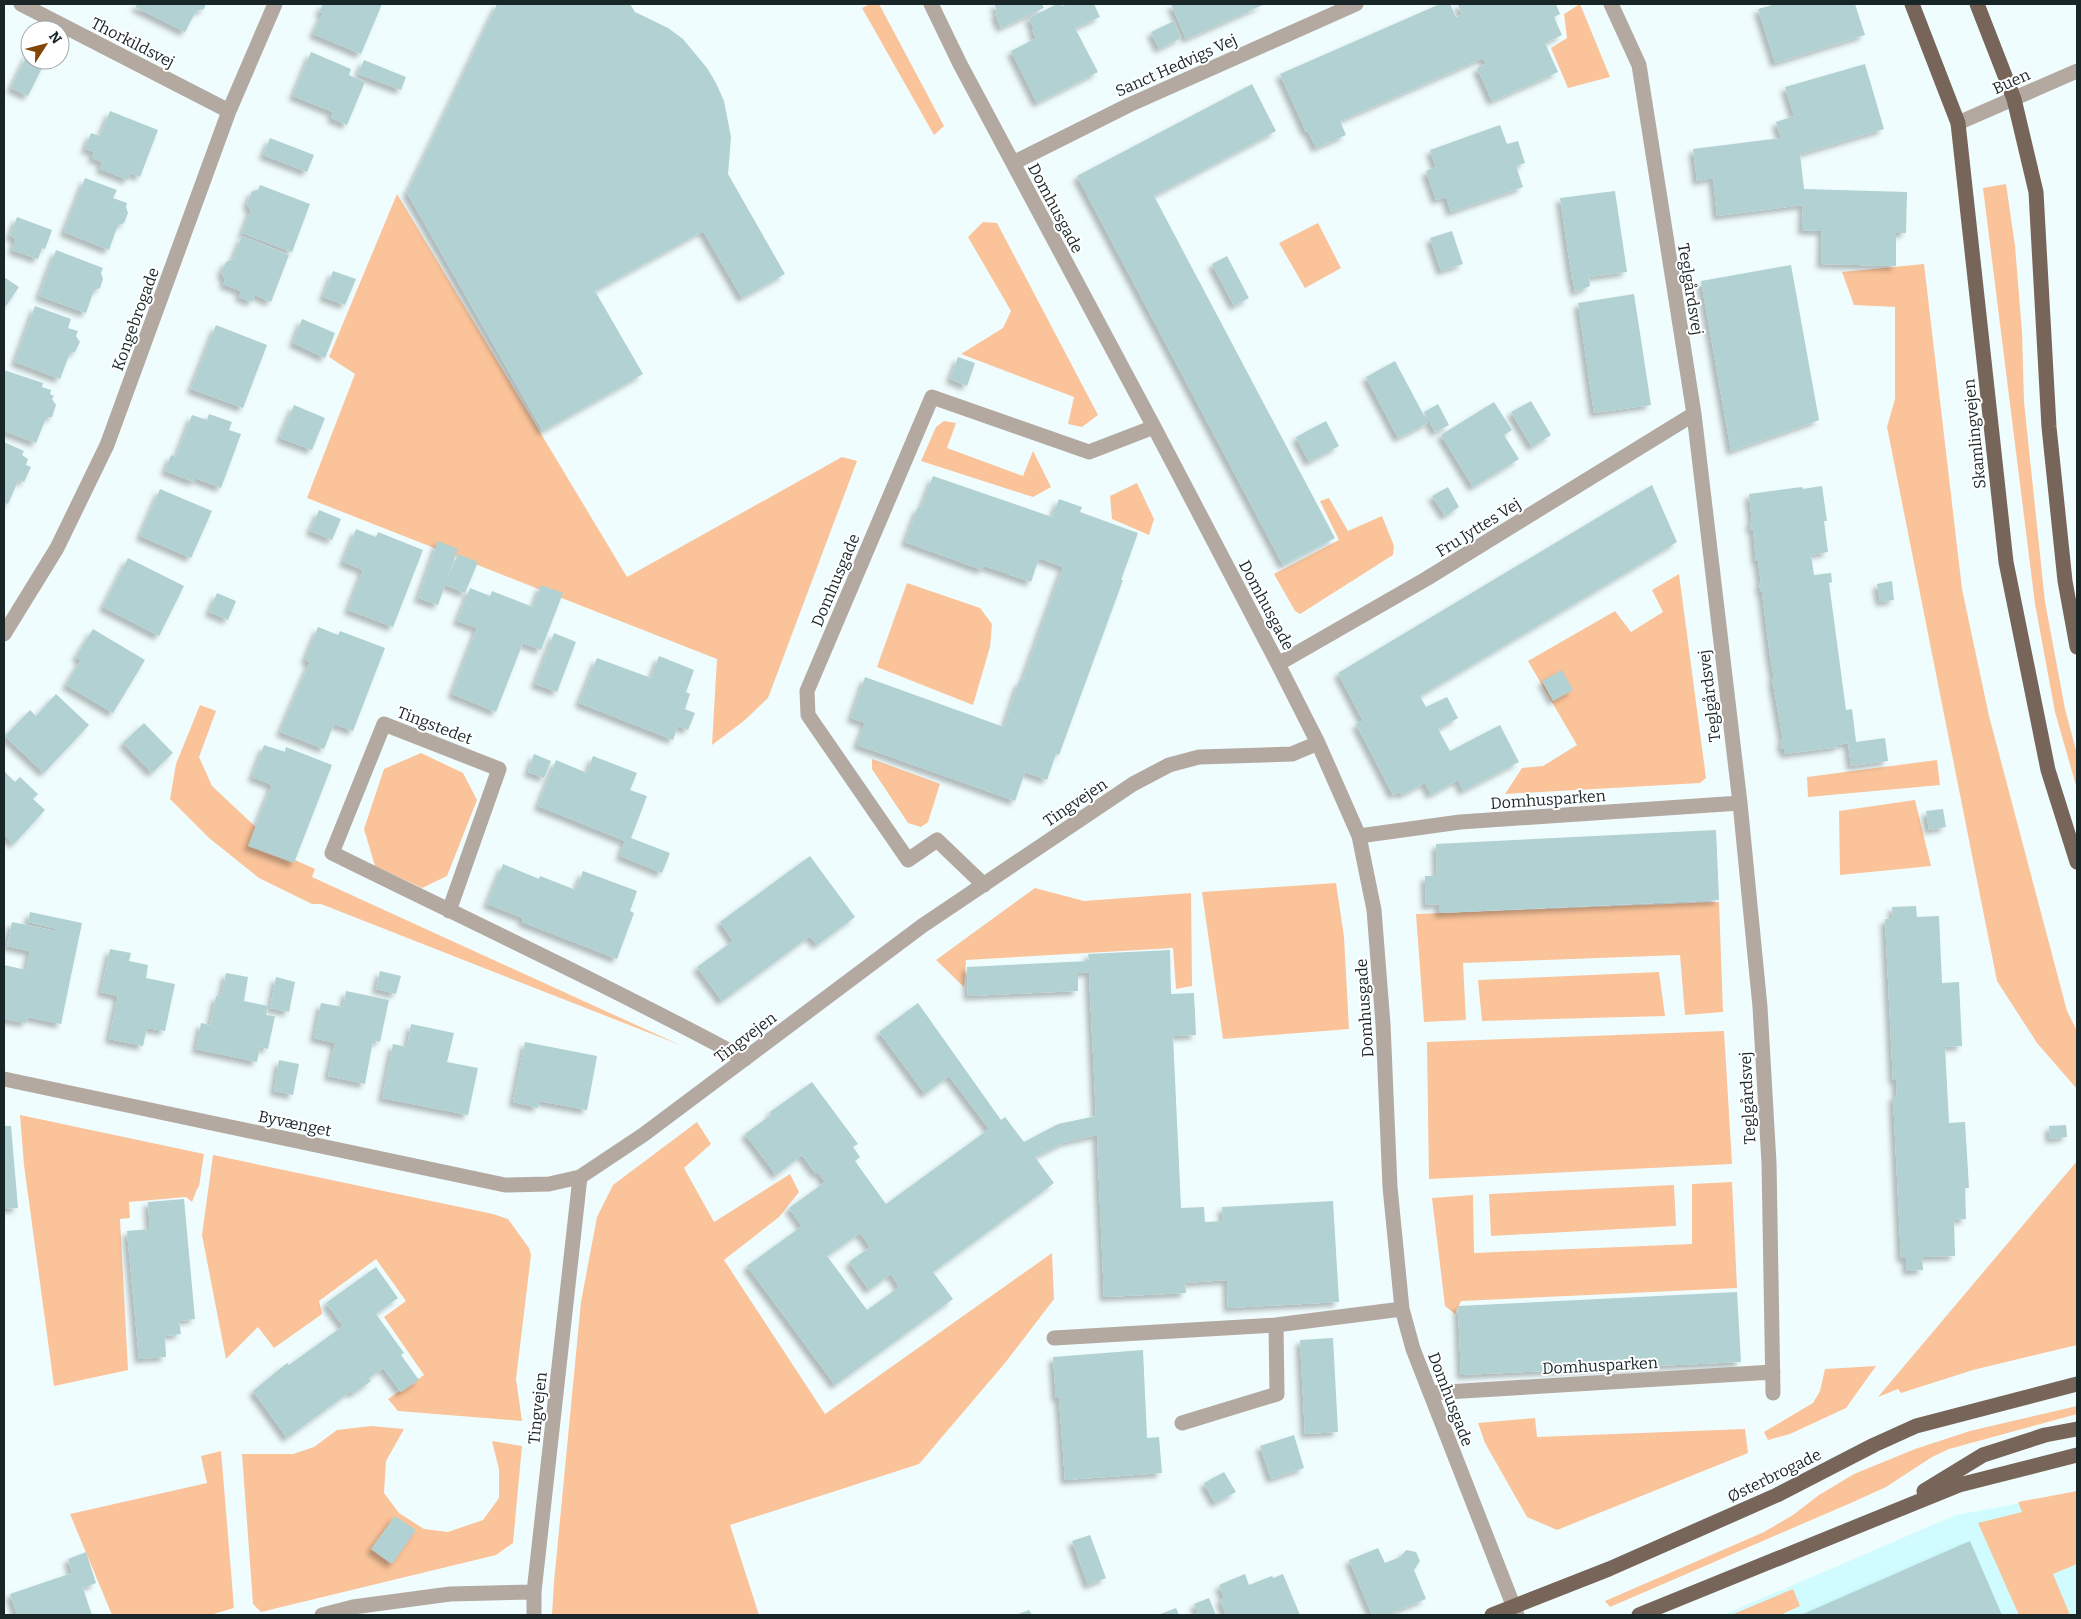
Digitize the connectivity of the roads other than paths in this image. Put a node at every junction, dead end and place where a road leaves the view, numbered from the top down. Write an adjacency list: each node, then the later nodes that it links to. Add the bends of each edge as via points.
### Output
1 (21, 4): 10 (street, Thorkildsvej)
2 (275, 4): 10 (street, Kongebrogade)
3 (931, 4): 12 (street, Domhusgade)
4 (1356, 4): 12 (street, Sanct Hedvigs Vej, via 1129,104)
5 (1912, 4): 11 (main road, Skamlingvejen)
6 (1977, 4): 9 (main road)
7 (1614, 5): 13 (street, Teglgårdsvej, via 1639,65)
8 (2077, 71): 9 (street, Buen)
9 (2014, 99): 11 (street, Buen); 16 (main road, via 2036,192 2049,427 2065,581)
10 (229, 111): 15 (street, Kongebrogade, via 107,445 57,548)
11 (1958, 123): 21 (main road, Skamlingvejen, via 2006,562 2048,770)
12 (1013, 163): 14 (street, Domhusgade)
13 (1694, 414): 17 (street, Fru Jyttes Vej, via 1426,580); 19 (street, Teglgårdsvej)
14 (1154, 427): 17 (street, Domhusgade); 22 (street, Domhusgade, via 1089,452 932,397 807,691 808,715 908,860 937,840)
15 (4, 634)
16 (2077, 647)
17 (1278, 664): 18 (street, Domhusgade)
18 (1318, 743): 20 (street, Domhusgade); 22 (street, Tingvejen, via 1292,754 1199,757 1169,766 1133,784)
19 (1740, 803): 20 (street, Domhusparken, via 1460,822); 30 (street, Teglgårdsvej, via 1760,1007 1769,1163)
20 (1360, 836): 27 (street, Domhusgade, via 1374,910 1390,1187)
21 (2077, 862)
22 (984, 884): 24 (street, Tingvejen, via 922,926)
23 (449, 911): 23 (street, Tingstedet, via 332,852 384,724 500,769); 24 (street, Tingstedet, via 661,1014)
24 (745, 1059): 26 (street, Tingvejen)
25 (4, 1079): 26 (street, Byvænget, via 505,1185 549,1184)
26 (580, 1177): 38 (street, Tingvejen)
27 (1402, 1309): 28 (street); 32 (street, Domhusgade)
28 (1276, 1325): 29 (street); 34 (street, via 1277,1394)
29 (1054, 1338)
30 (1773, 1372): 32 (street, Domhusparken); 33 (street, Teglgårdsvej)
31 (2077, 1384): 39 (main road, Østerbrogade, via 1916,1426 1777,1496)
32 (1430, 1392): 39 (street, Domhusgade)
33 (1773, 1393)
34 (1182, 1422)
35 (2077, 1429): 37 (main road, via 2045,1435 1983,1455)
36 (2077, 1455): 37 (main road, via 1959,1485)
37 (1891, 1512): 43 (main road)
38 (534, 1592): 40 (street, via 450,1594 353,1607); 41 (street, Tingvejen)
39 (1516, 1611): 42 (main road, Østerbrogade)
40 (322, 1615)
41 (534, 1615)
42 (1492, 1615)
43 (1640, 1615)

